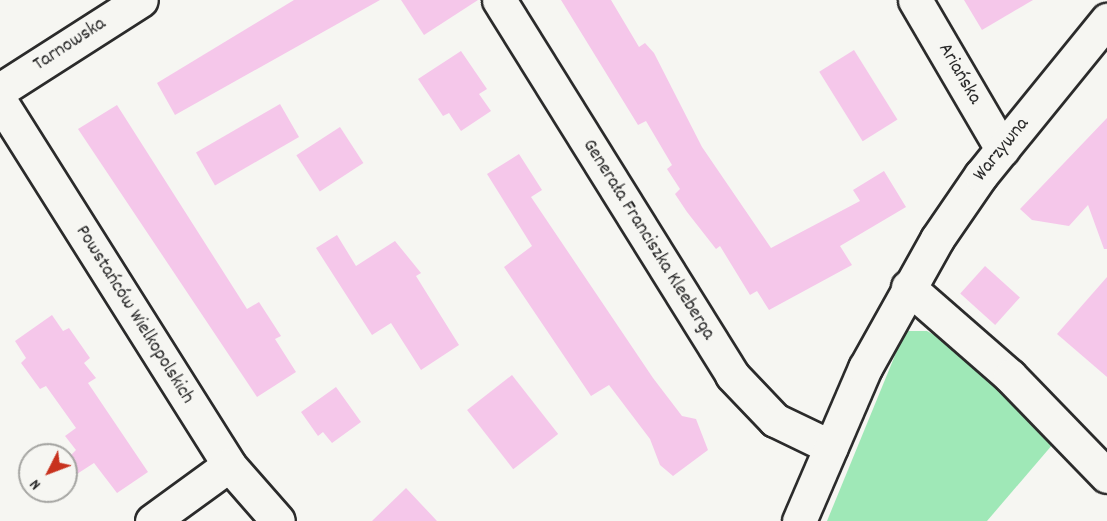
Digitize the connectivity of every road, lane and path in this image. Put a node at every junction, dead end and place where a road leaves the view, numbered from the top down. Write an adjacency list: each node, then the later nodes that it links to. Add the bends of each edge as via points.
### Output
1 (141, 0): 5 (street, Tarnowska)
2 (499, 0): 9 (street, Generała Franciszka Kleeberga, via 732,375 775,420)
3 (915, 0): 7 (street, Ariańska)
4 (1107, 20): 7 (street, Warzywna)
5 (0, 90)
6 (0, 101): 10 (street, Powstańców Wielkopolskich)
7 (1002, 149): 8 (street, Warzywna)
8 (908, 287): 9 (street, Warzywna); 11 (street, via 1010,376)
9 (831, 447): 14 (street, Warzywna)
10 (229, 465): 12 (street); 13 (street, Powstańców Wielkopolskich)
11 (1107, 476)
12 (152, 521)
13 (278, 521)
14 (799, 521)

